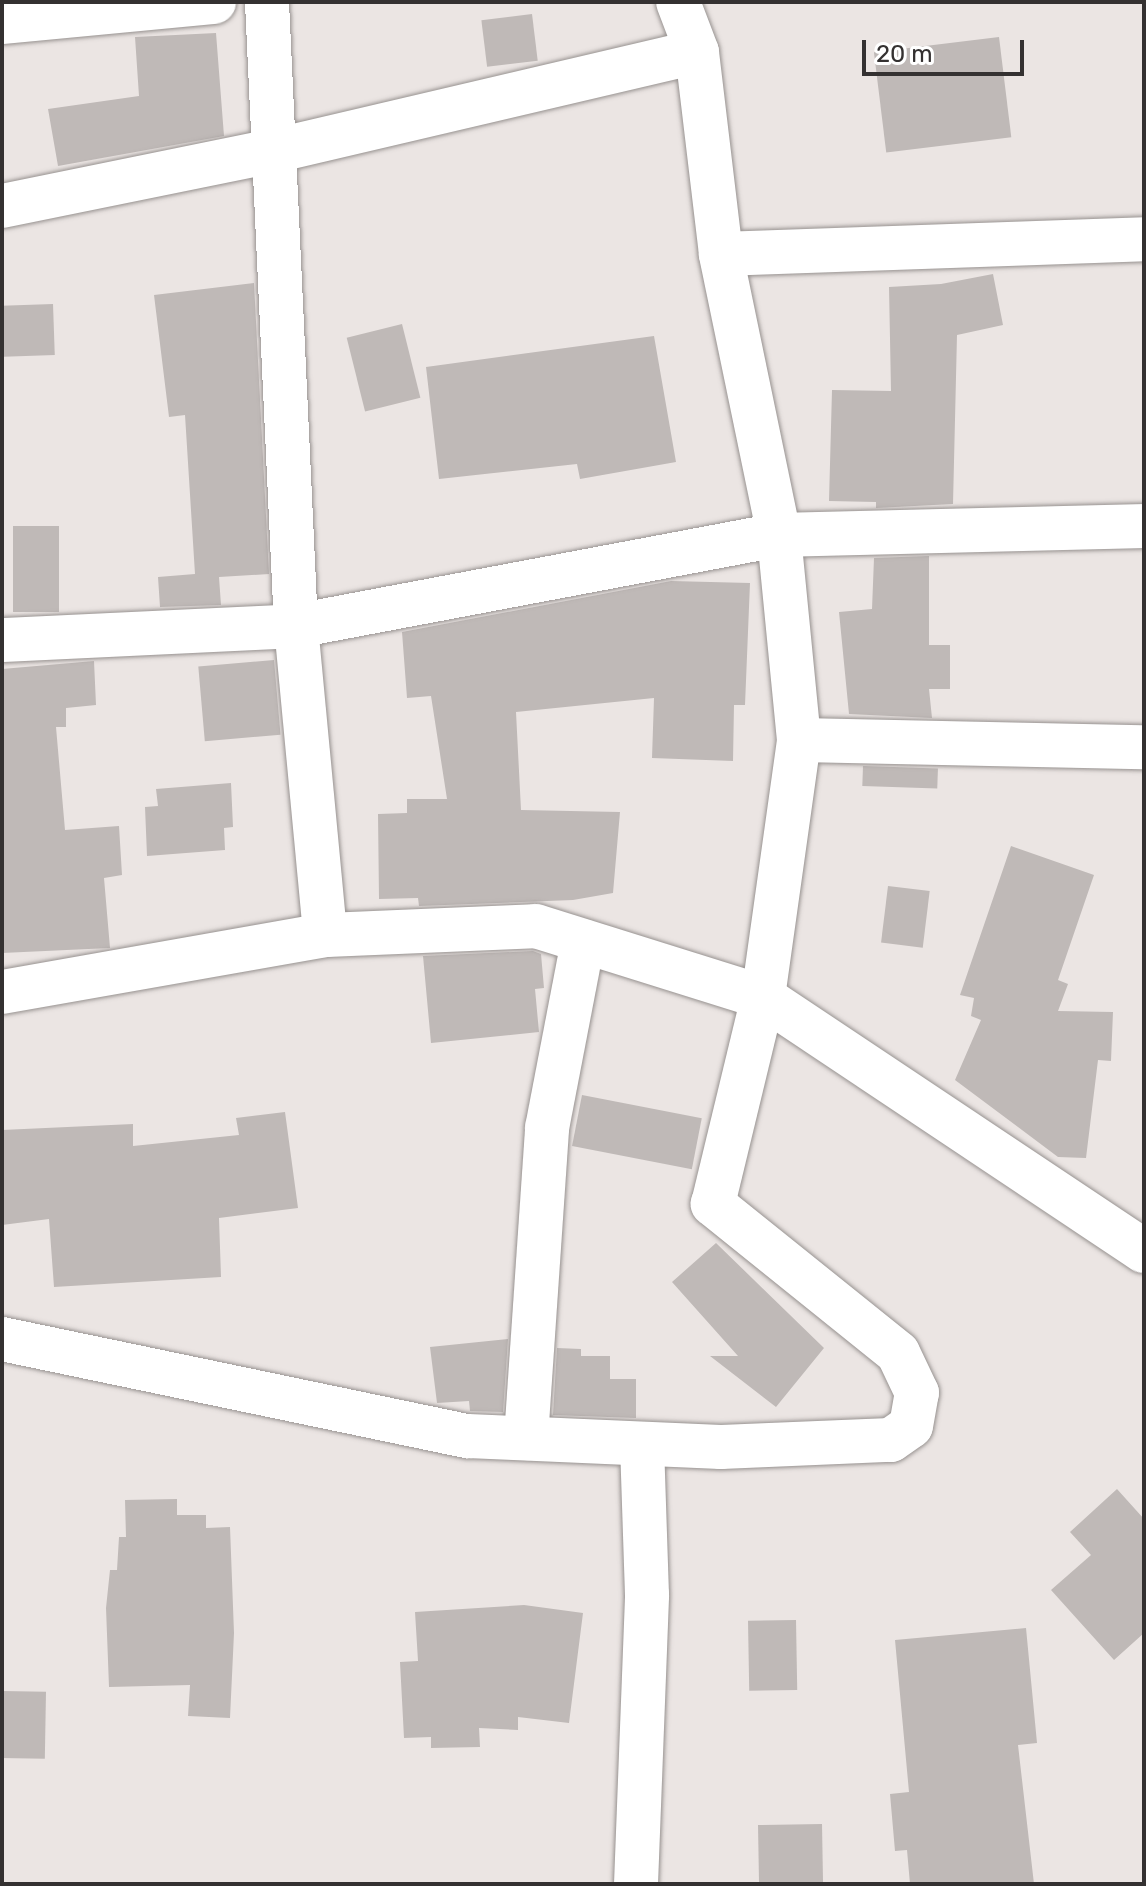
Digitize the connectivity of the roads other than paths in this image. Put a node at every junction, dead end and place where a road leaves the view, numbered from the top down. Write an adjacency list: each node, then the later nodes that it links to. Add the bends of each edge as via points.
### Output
1 (214, 2): 4 (street)
2 (267, 2): 6 (street)
3 (678, 2): 5 (street)
4 (2, 22)
5 (697, 52): 6 (street); 9 (street)
6 (278, 150): 7 (street); 12 (street)
7 (2, 206)
8 (1144, 239): 9 (street)
9 (721, 254): 11 (street)
10 (1144, 526): 11 (street)
11 (779, 535): 12 (street); 14 (street)
12 (296, 626): 13 (street); 16 (street)
13 (2, 640)
14 (799, 740): 15 (street); 19 (street)
15 (1144, 747)
16 (325, 935): 17 (street, via 536,926); 18 (street)
17 (583, 941): 19 (street); 22 (street, via 547,1128)
18 (2, 992)
19 (763, 997): 20 (street); 23 (street, via 713,1204 898,1353 917,1393 911,1426 891,1440 721,1447)
20 (1144, 1251)
21 (2, 1339): 22 (street, via 468,1436)
22 (526, 1438): 23 (street)
23 (642, 1444): 24 (street, via 647,1595)
24 (636, 1884)

